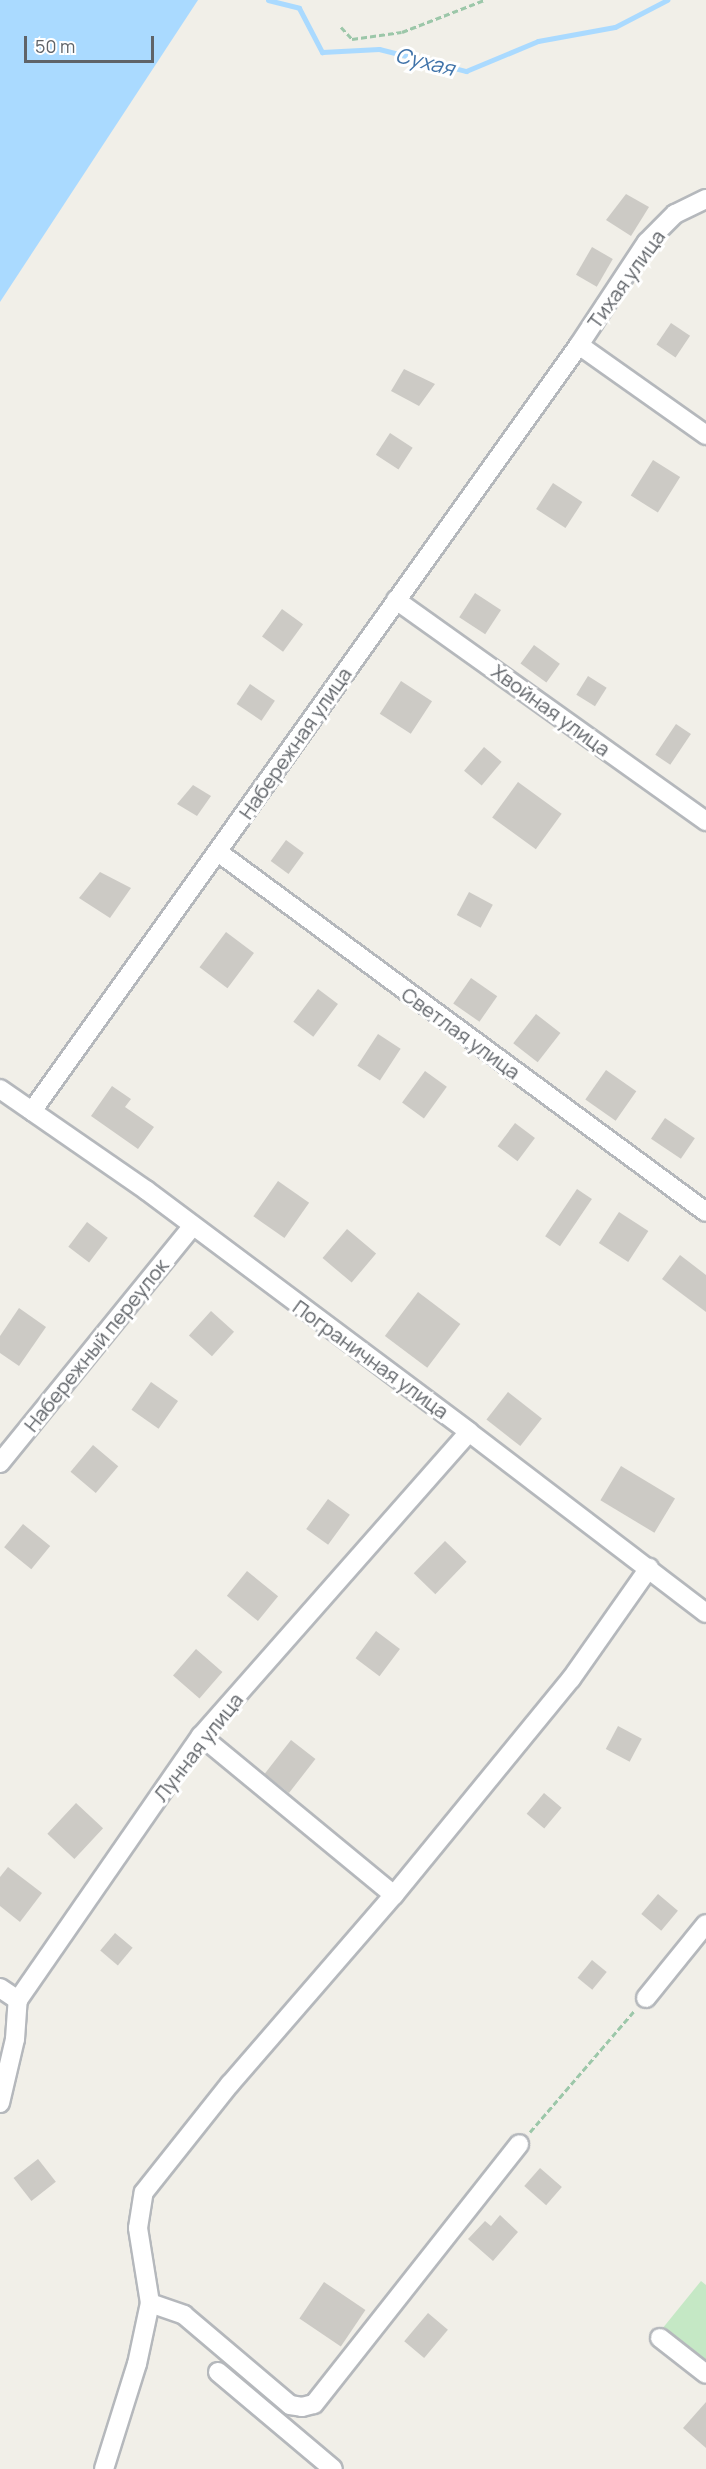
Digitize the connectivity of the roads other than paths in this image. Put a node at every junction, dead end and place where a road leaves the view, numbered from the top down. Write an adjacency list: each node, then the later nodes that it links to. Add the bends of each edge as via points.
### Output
1 (706, 199): 2 (street, Тихая улица, via 675,214 647,242)
2 (579, 345): 3 (street); 4 (street, Набережная улица)
3 (706, 435)
4 (396, 600): 5 (street, Хвойная улица); 6 (street, Набережная улица)
5 (706, 821)
6 (218, 852): 8 (street, Набережная улица); 9 (street, Светлая улица)
7 (0, 1089): 8 (street)
8 (32, 1111): 10 (street, Пограничная улица)
9 (706, 1212)
10 (192, 1227): 11 (street, Пограничная улица); 12 (street, Набережный переулок)
11 (469, 1432): 13 (street, Пограничная улица); 15 (street, Лунная улица)
12 (0, 1463)
13 (648, 1568): 14 (street, Пограничная улица); 16 (street, via 571,1679)
14 (706, 1613)
15 (201, 1736): 16 (street); 20 (street, Лунная улица)
16 (394, 1895): 23 (street, via 230,2084 144,2192 138,2228)
17 (706, 1924): 19 (street)
18 (0, 1988): 20 (street)
19 (646, 1998)
20 (18, 2000): 21 (street, via 15,2039)
21 (0, 2103)
22 (519, 2144): 23 (street, via 314,2404 290,2405 184,2315)
23 (150, 2303): 27 (street, via 137,2364)
24 (660, 2338): 26 (street)
25 (218, 2372): 28 (street)
26 (706, 2374)
27 (104, 2469)
28 (333, 2469)

